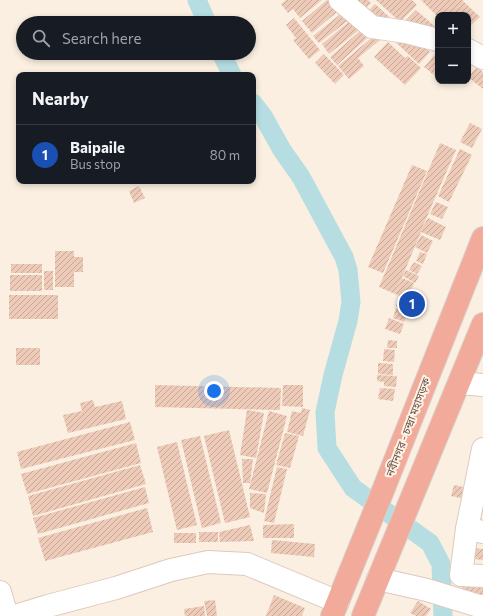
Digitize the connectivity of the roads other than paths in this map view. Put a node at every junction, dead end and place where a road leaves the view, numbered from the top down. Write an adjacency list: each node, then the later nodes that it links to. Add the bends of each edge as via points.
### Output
1 (340, 0): 2 (street, via 372,27)
2 (435, 39)
3 (471, 52): 4 (street)
4 (483, 58)
5 (483, 238): 14 (highway, নবীনগর - চন্দ্রা মহাসড়ক)
6 (483, 324): 7 (highway)
7 (459, 383): 8 (street); 12 (highway)
8 (483, 385)
9 (483, 449): 10 (street)
10 (475, 530): 11 (street, via 461,575)
11 (483, 576)
12 (378, 579): 15 (street, via 427,590); 16 (highway)
13 (0, 592): 17 (street)
14 (337, 604): 18 (street, via 247,564 208,562 171,570)
15 (481, 609)
16 (365, 611)
17 (7, 616)
18 (15, 616)

